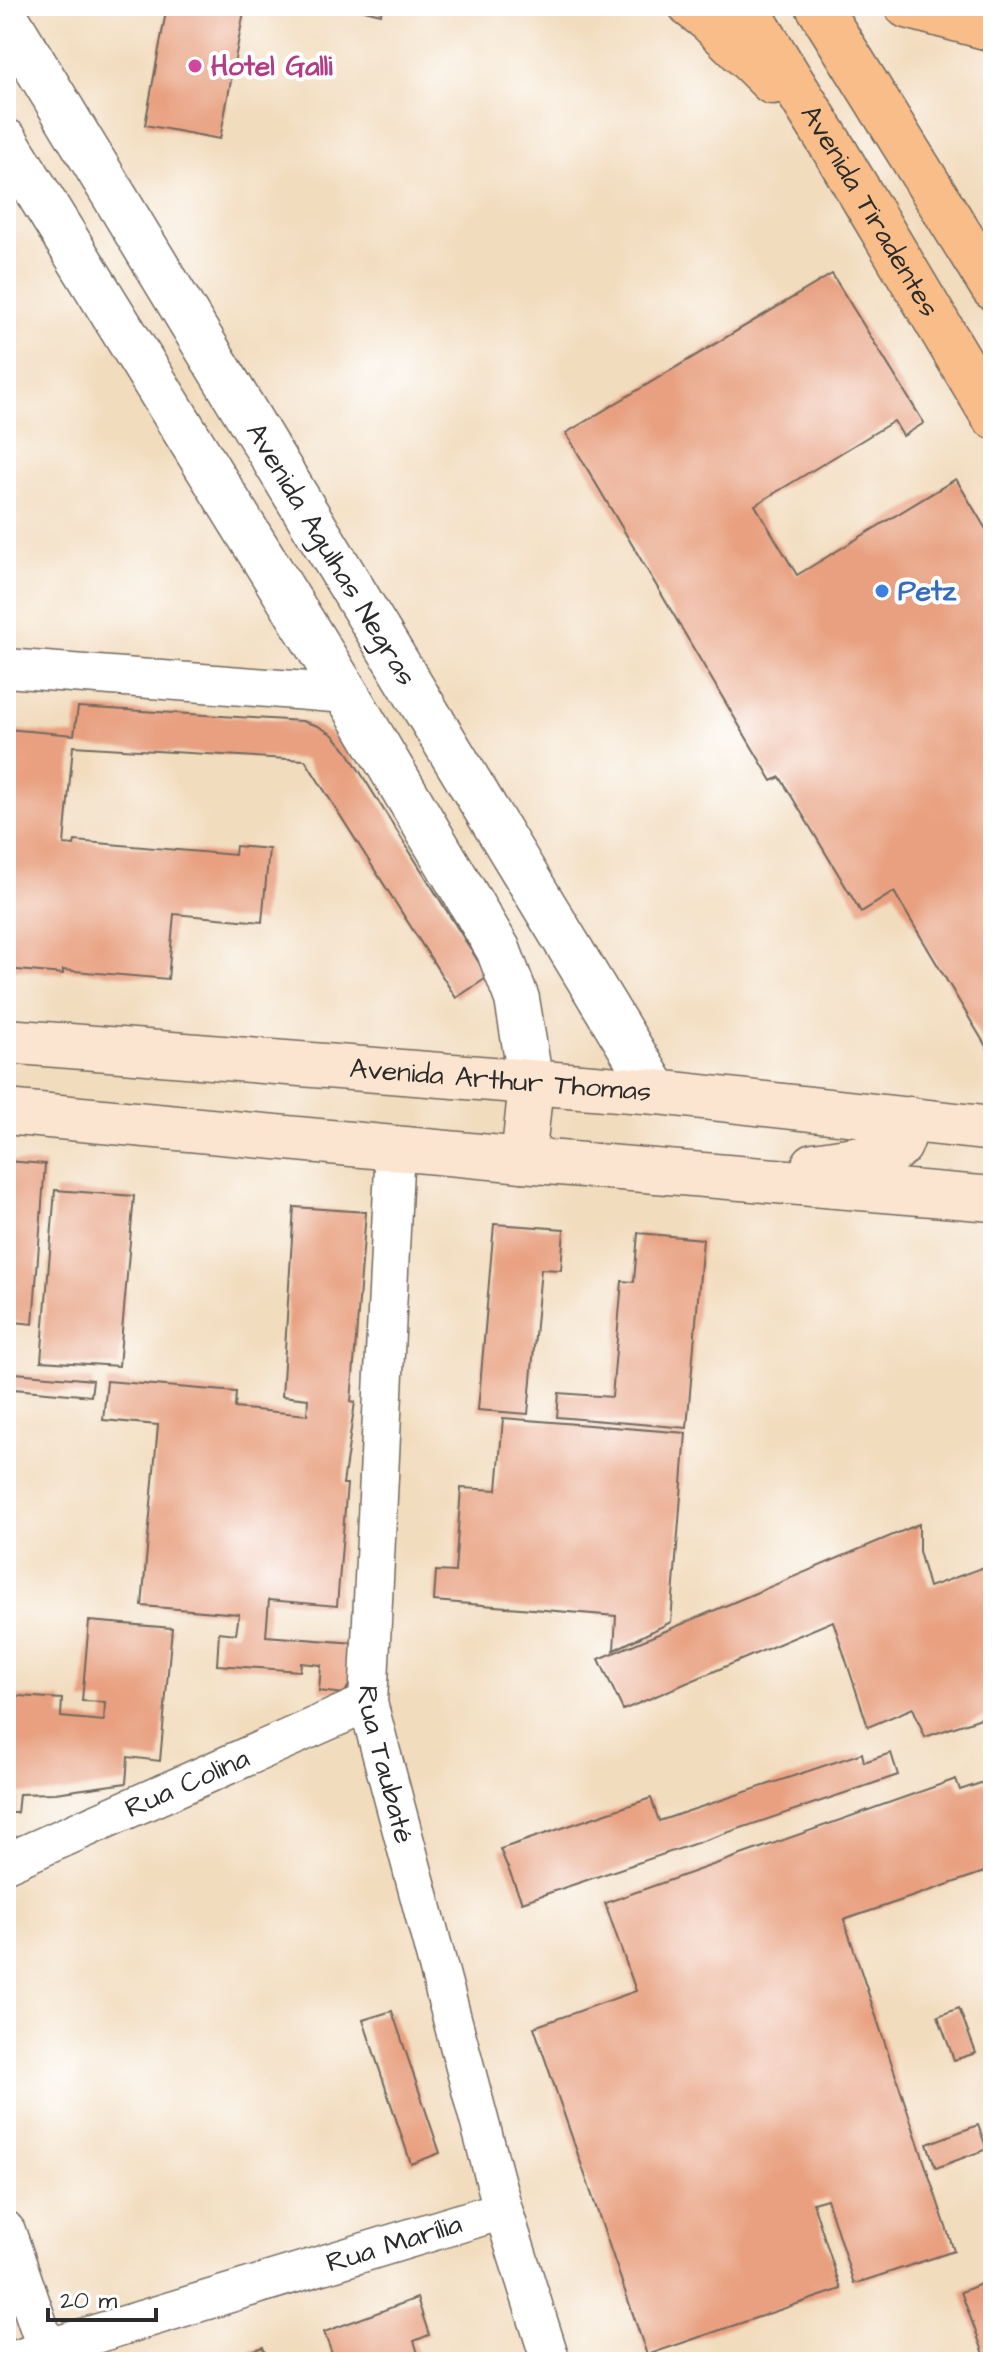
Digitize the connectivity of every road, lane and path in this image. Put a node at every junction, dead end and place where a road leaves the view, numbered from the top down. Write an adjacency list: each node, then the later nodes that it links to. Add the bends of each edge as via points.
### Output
1 (691, 6): 7 (main road)
2 (745, 6): 7 (main road, Avenida Tiradentes)
3 (818, 6): 9 (main road)
4 (907, 6): 6 (main road)
5 (6, 17): 11 (street, Avenida Agulhas Negras)
6 (993, 29)
7 (827, 140): 9 (main road, via 892,157); 13 (main road, Avenida Tiradentes)
8 (6, 142): 12 (street, Avenida Agulhas Negras)
9 (944, 207): 10 (main road)
10 (993, 288)
11 (195, 328): 12 (street); 18 (street, Avenida Agulhas Negras)
12 (142, 361): 15 (street, Avenida Agulhas Negras)
13 (993, 416)
14 (6, 668): 15 (street)
15 (347, 694): 17 (street, Avenida Agulhas Negras, via 498,949 517,999)
16 (6, 1041): 17 (main road, Avenida Arthur Thomas)
17 (531, 1084): 18 (main road, Avenida Arthur Thomas); 23 (main road)
18 (657, 1092): 20 (main road, Avenida Arthur Thomas)
19 (6, 1112): 22 (main road)
20 (910, 1119): 21 (main road, Avenida Arthur Thomas); 24 (main road, via 900,1145 888,1154)
21 (993, 1129)
22 (395, 1147): 23 (main road); 26 (street, Rua Taubaté)
23 (523, 1160): 24 (main road)
24 (724, 1176): 25 (main road)
25 (993, 1199)
26 (368, 1703): 27 (street, Rua Colina); 28 (street, Rua Taubaté)
27 (6, 1863)
28 (503, 2210): 30 (street, Rua Marília); 32 (street, Rua Taubaté)
29 (6, 2231): 30 (street)
30 (48, 2355): 31 (street, Rua Marília)
31 (10, 2362)
32 (551, 2362)

